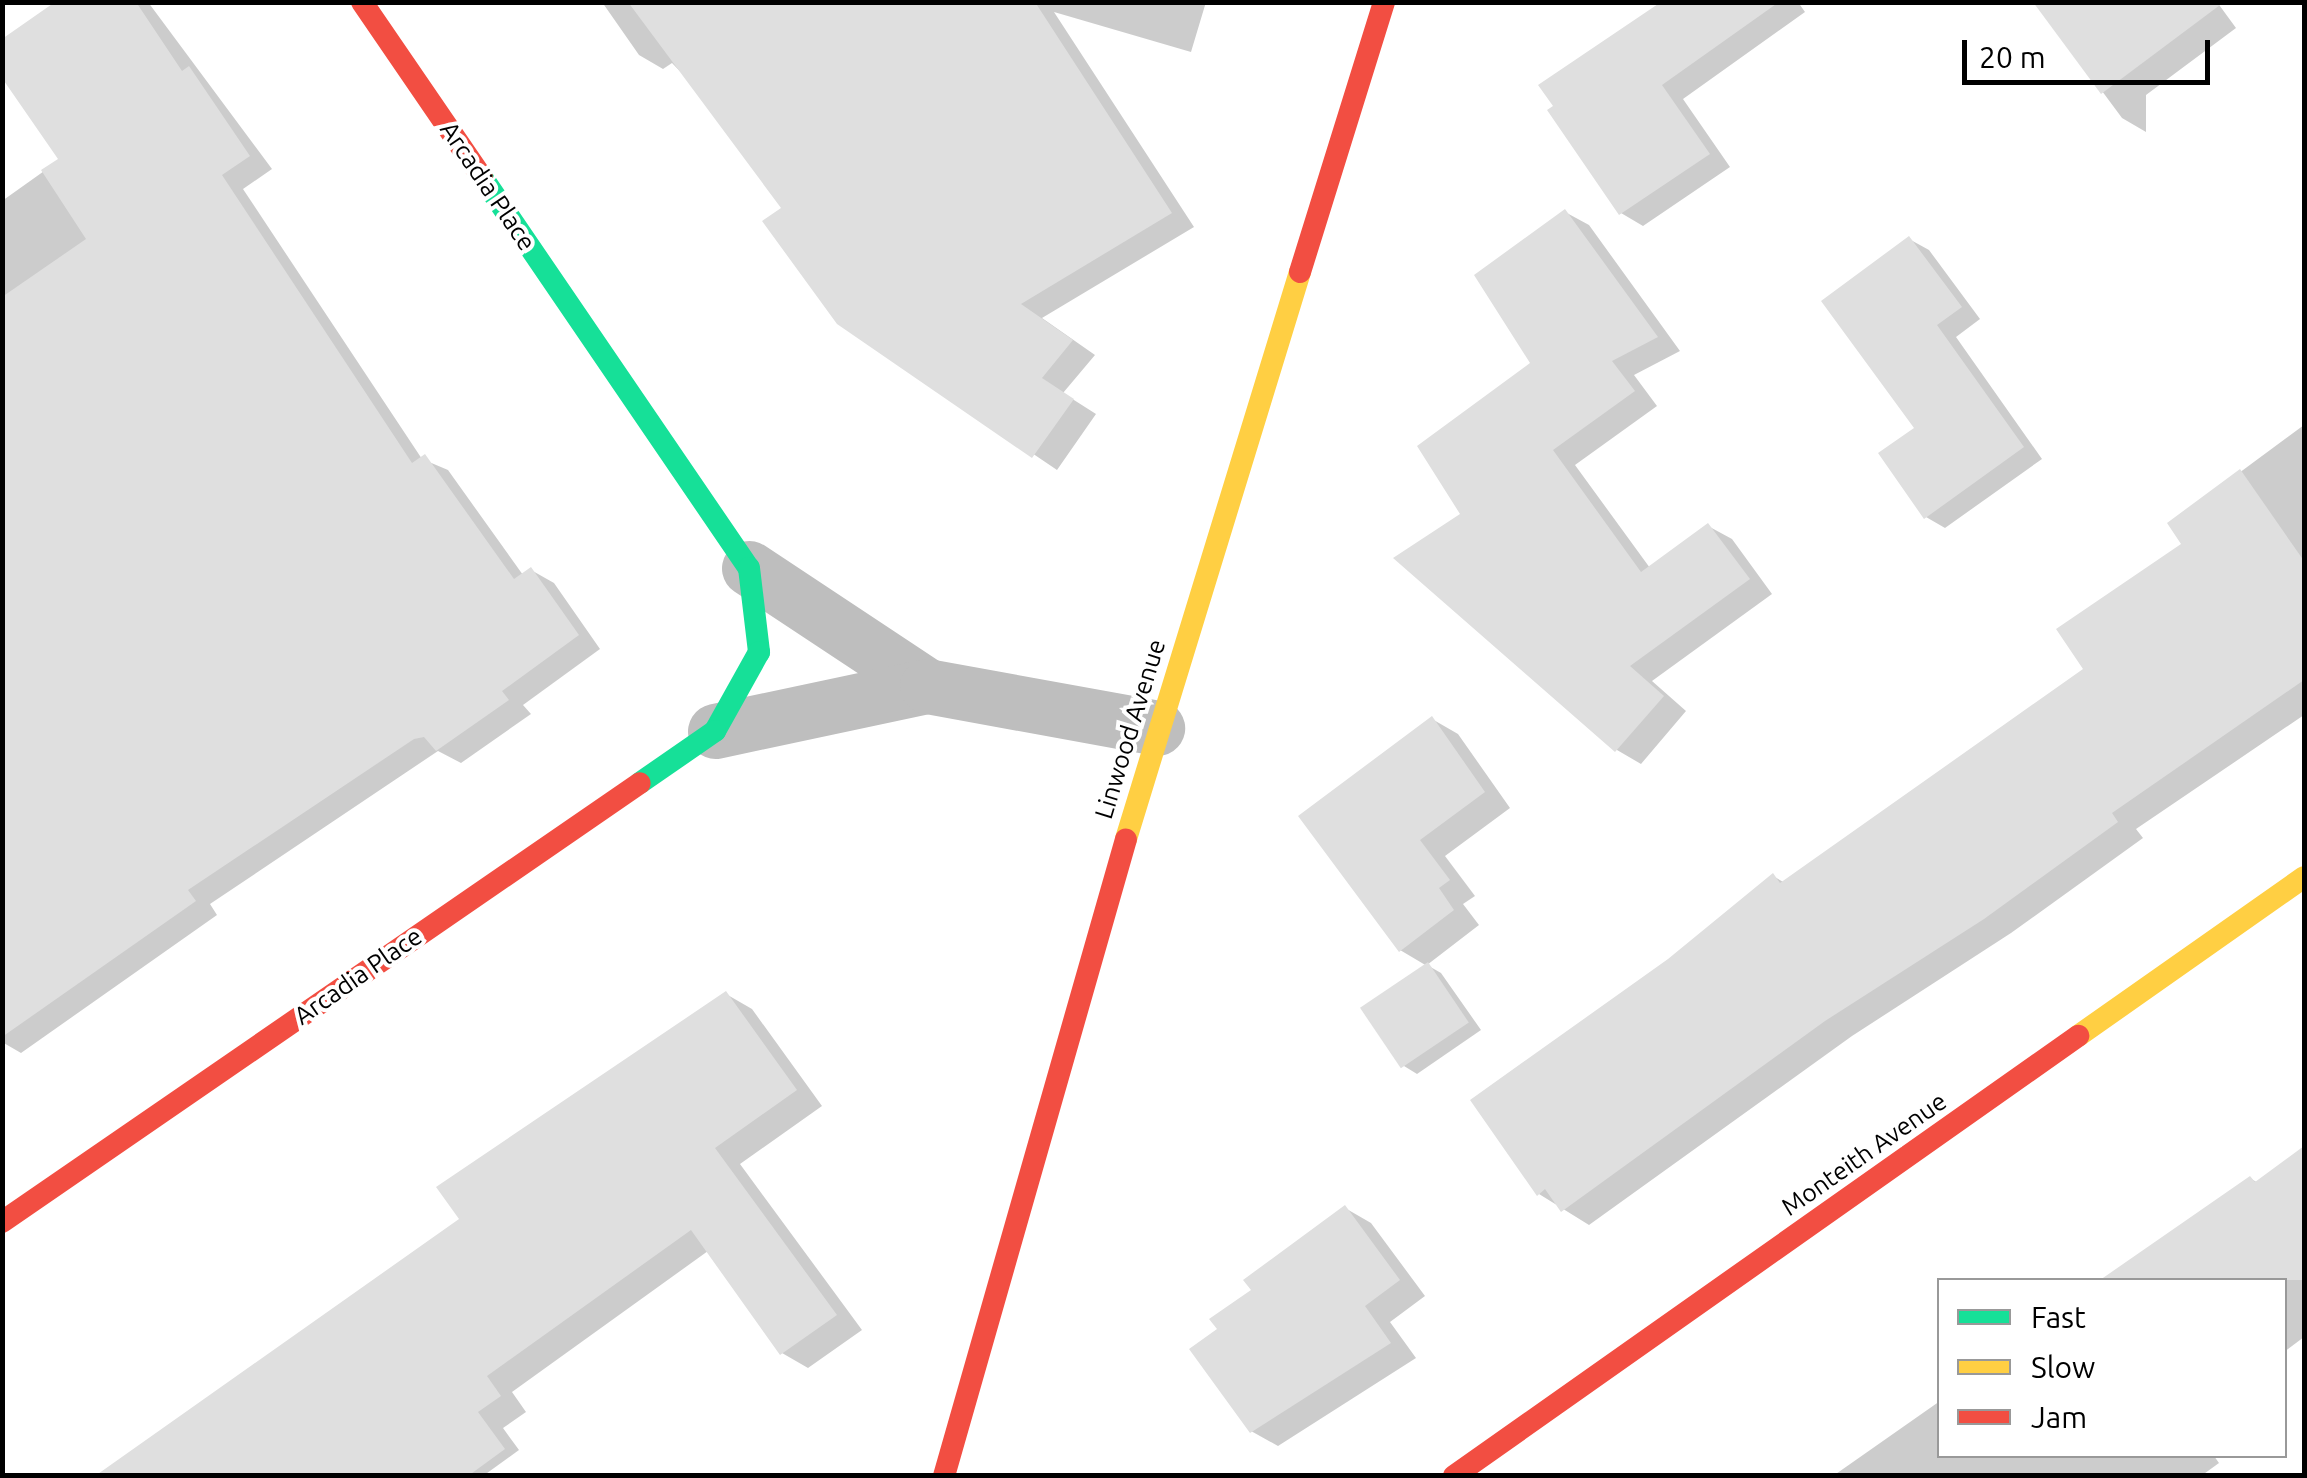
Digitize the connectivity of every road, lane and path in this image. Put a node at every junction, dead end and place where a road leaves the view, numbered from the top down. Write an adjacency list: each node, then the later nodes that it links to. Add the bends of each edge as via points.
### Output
1 (362, 2): 3 (street, Arcadia Place)
2 (1384, 2): 5 (street, Linwood Avenue)
3 (749, 568): 4 (street, Arcadia Place); 6 (street, Arcadia Place, via 759,652)
4 (926, 686): 5 (street, Arcadia Place); 6 (street, Arcadia Place)
5 (1157, 728): 9 (street, Linwood Avenue)
6 (715, 731): 8 (street, Arcadia Place)
7 (2304, 877): 10 (street, Monteith Avenue)
8 (2, 1222)
9 (944, 1476)
10 (1454, 1476)

